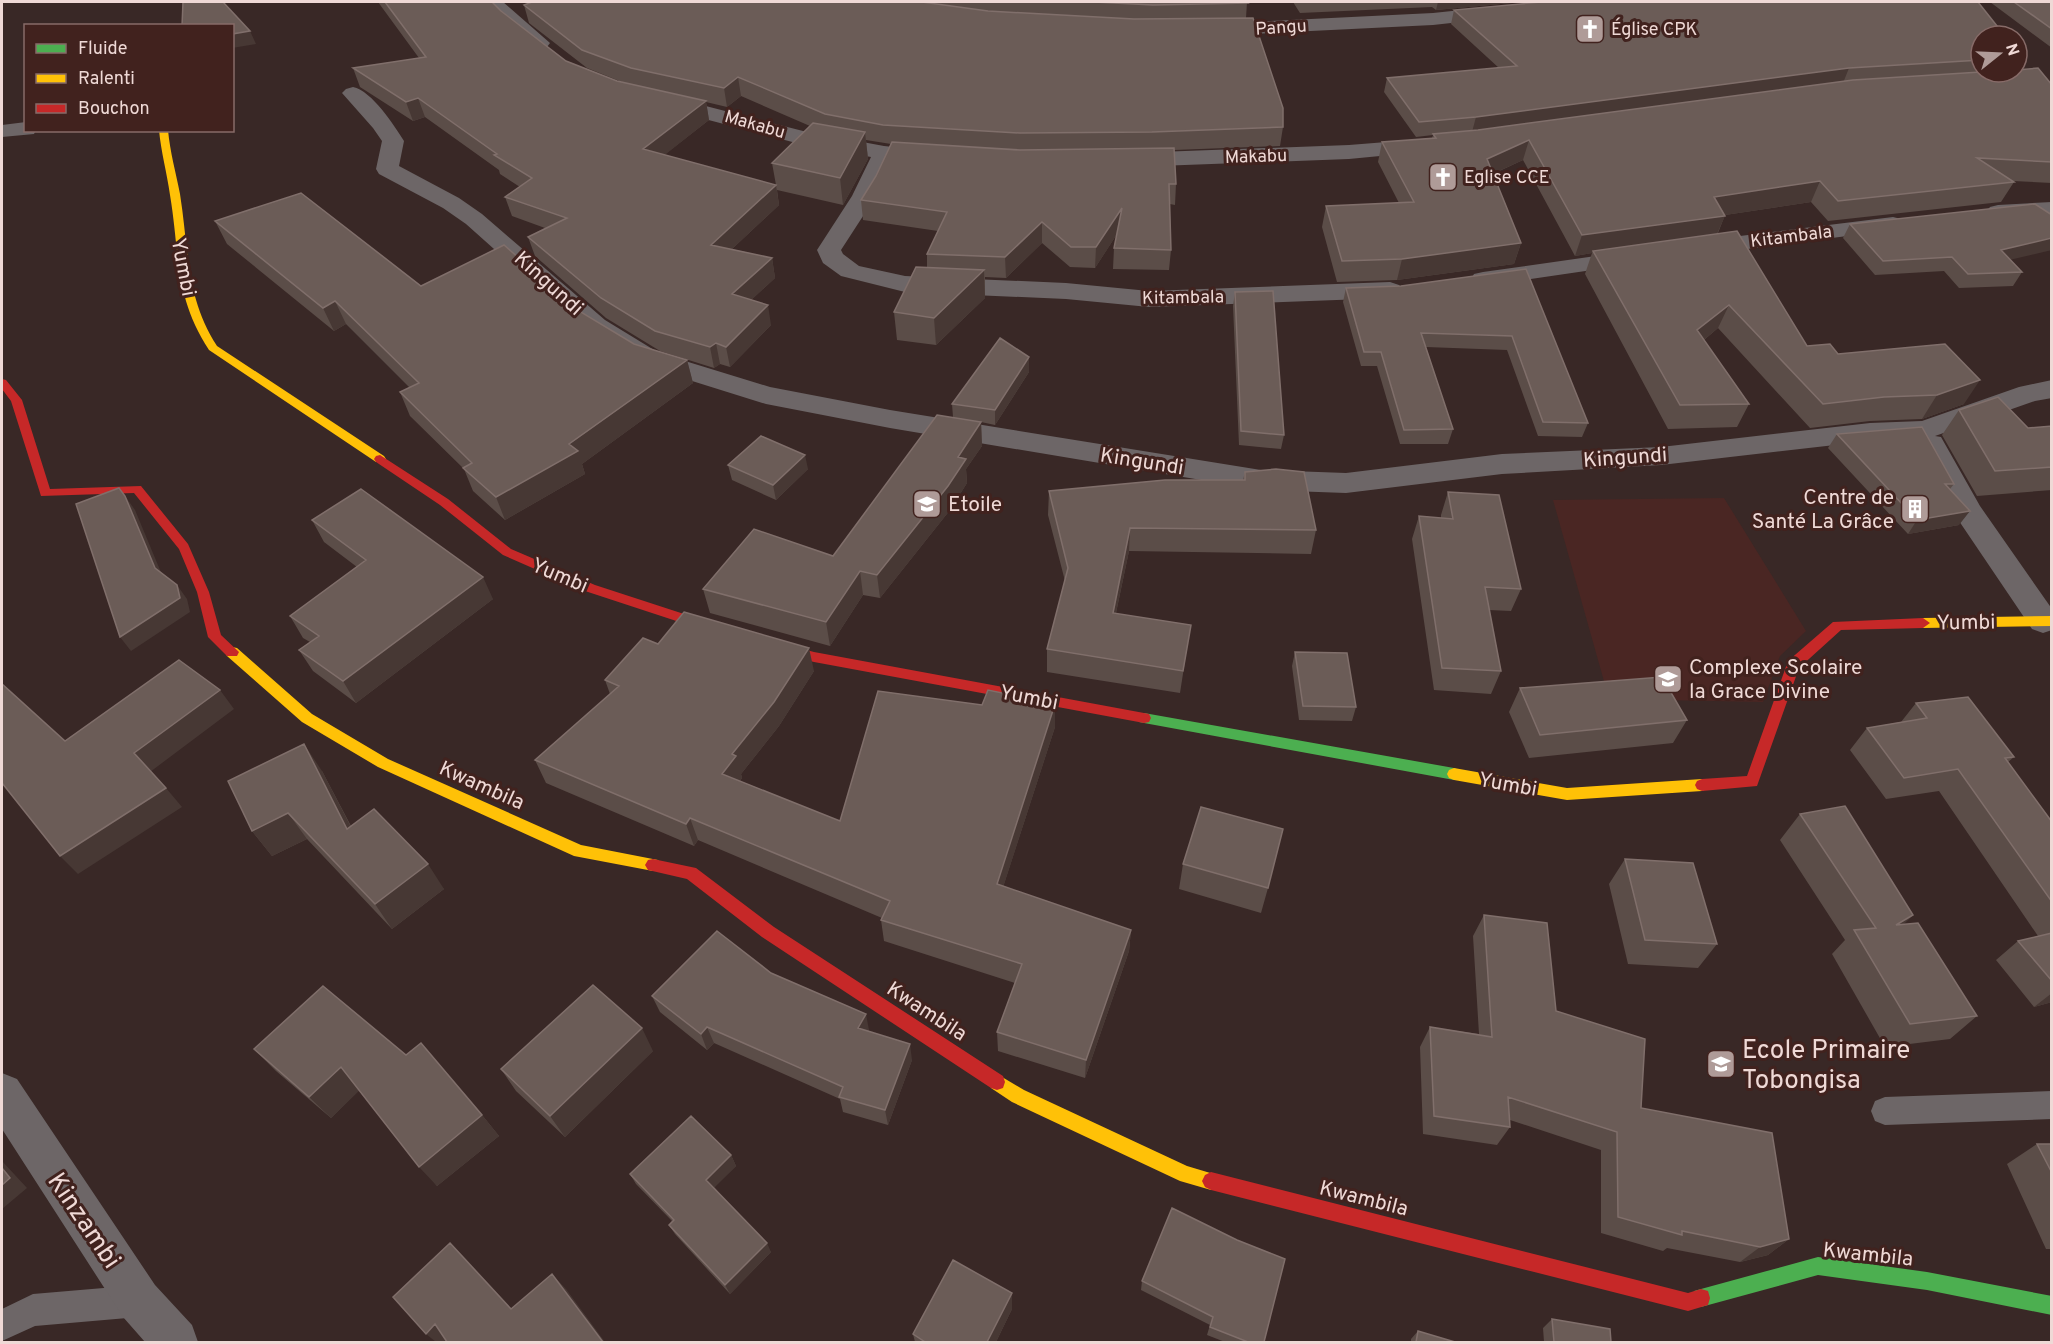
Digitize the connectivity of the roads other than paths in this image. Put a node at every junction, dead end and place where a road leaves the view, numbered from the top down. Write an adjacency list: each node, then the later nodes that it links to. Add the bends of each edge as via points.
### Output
1 (494, 2): 4 (street, via 515,24)
2 (1588, 2): 3 (street, Pangu, via 1433,19)
3 (1197, 30)
4 (561, 59)
5 (353, 93): 21 (street, Kingundi, via 393,141 387,169 474,219 596,326 650,359 766,394 1180,468 1261,480 1336,483 1502,464 1661,456 1870,432)
6 (640, 96): 11 (street, Makabu, via 800,137)
7 (24, 129): 8 (street)
8 (2, 131)
9 (163, 132): 23 (street, Yumbi, via 176,202 180,267 201,335 213,348 444,502 507,552 590,588)
10 (1440, 144): 13 (street, Makabu, via 1349,152)
11 (884, 153): 12 (street, Makabu); 18 (street, Kitambala, via 864,196 829,250 832,258 850,271 905,284 1149,299)
12 (955, 159)
13 (1110, 160)
14 (2052, 208): 15 (street)
15 (1972, 216)
16 (1916, 222): 17 (street, Kitambala)
17 (1455, 282)
18 (1408, 288)
19 (2, 382): 29 (street, Kwambila, via 16,400 45,493 137,489 184,547 203,592 215,637 307,718 383,763 579,851 691,873 768,932 1018,1096 1186,1175 1688,1302 1818,1266 1927,1281)
20 (2052, 388): 21 (street, Kingundi)
21 (1923, 430): 22 (street, via 1968,511)
22 (2047, 621): 24 (street, Yumbi, via 1838,625 1793,665 1752,782 1567,794 1057,703 814,657)
23 (731, 634)
24 (752, 640)
25 (2, 1094): 28 (street, Kinzambi)
26 (2052, 1105): 27 (lane)
27 (1885, 1111)
28 (139, 1301): 30 (lane, via 33,1310); 31 (street, Kinzambi)
29 (2052, 1306)
30 (2, 1325)
31 (175, 1342)

